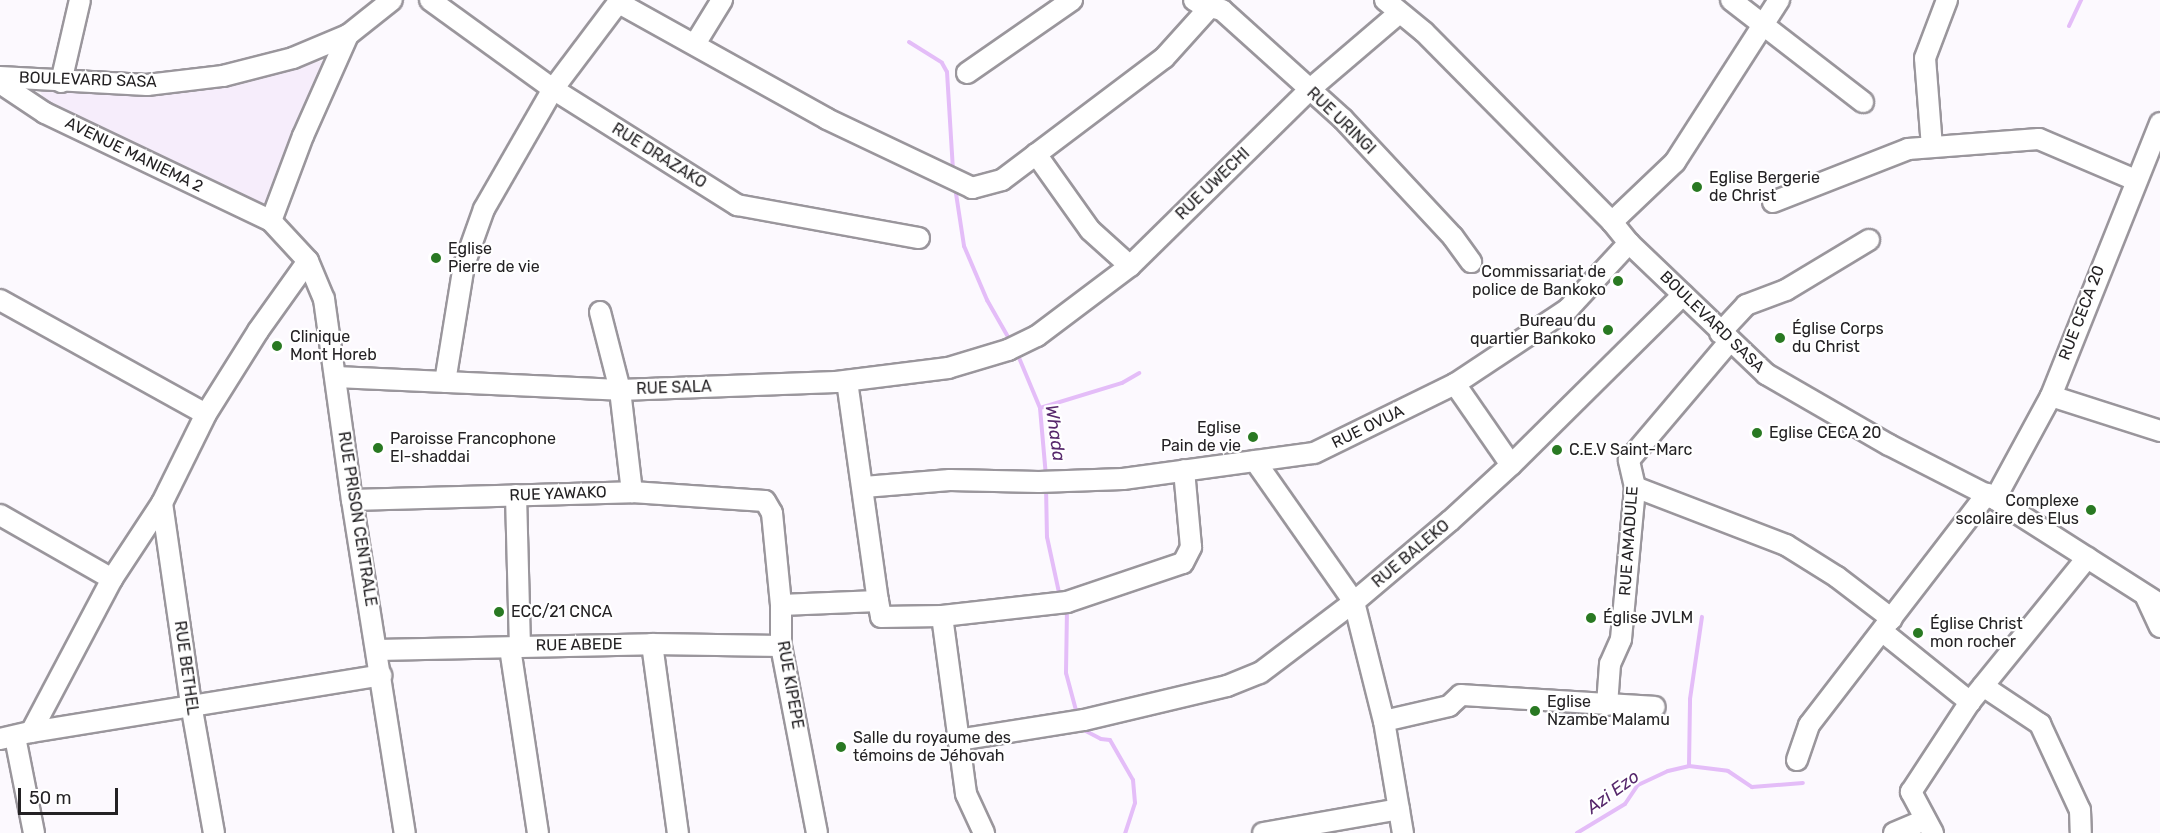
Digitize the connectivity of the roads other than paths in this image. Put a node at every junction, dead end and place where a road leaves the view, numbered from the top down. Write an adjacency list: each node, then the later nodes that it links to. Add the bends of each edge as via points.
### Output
1 (80, 0): 17 (street)
2 (392, 0): 13 (street, BOULEVARD SASA)
3 (430, 0): 19 (street, RUE DRAZAKO)
4 (722, 0): 14 (street)
5 (1072, 0): 15 (street)
6 (1731, 0): 12 (street)
7 (1779, 0): 12 (street)
8 (1947, 0): 23 (street, via 1925,58)
9 (620, 1): 14 (street); 19 (street)
10 (1202, 4): 20 (street, RUE URINGI, via 1222,10); 24 (street, via 1164,58)
11 (1392, 6): 20 (street, RUE UWECHI); 28 (street, BOULEVARD SASA, via 1424,33)
12 (1762, 23): 21 (street); 28 (street, via 1676,162)
13 (348, 35): 17 (street, BOULEVARD SASA, via 293,58 223,76 147,85); 27 (street, BOULEVARD SASA)
14 (695, 44): 24 (street, via 827,119 972,188 1002,180)
15 (967, 73)
16 (0, 76): 17 (street, BOULEVARD SASA)
17 (62, 82)
18 (0, 83): 27 (street, AVENUE MANIEMA 2, via 45,113)
19 (553, 89): 29 (street, RUE DRAZAKO, via 737,205); 42 (street, via 484,209 464,265)
20 (1309, 90): 33 (street, RUE URINGI, via 1343,119 1453,237); 34 (street, RUE UWECHI)
21 (1863, 102)
22 (2160, 123): 25 (street, RUE CECA 20)
23 (1932, 147): 25 (street, via 2039,140); 26 (street, via 1908,149)
24 (1036, 154): 34 (street, via 1090,230)
25 (2146, 172): 45 (street, RUE CECA 20)
26 (1773, 201)
27 (271, 220): 32 (street, RUE PRISON CENTRALE)
28 (1612, 222): 31 (street, BOULEVARD SASA)
29 (919, 238)
30 (1869, 240): 38 (street, via 1786,290 1746,305)
31 (1629, 243): 35 (street, BOULEVARD SASA); 43 (street, RUE OVUA, via 1568,309)
32 (308, 261): 40 (street, RUE PRISON CENTRALE, via 324,300); 46 (street)
33 (1471, 262)
34 (1130, 266): 39 (street, RUE UWECHI, via 1037,336)
35 (1683, 295): 38 (street, BOULEVARD SASA); 49 (street, RUE BALEKO)
36 (0, 300): 46 (street)
37 (600, 312): 44 (street)
38 (1725, 337): 52 (street, RUE AMADULE, via 1629,460); 55 (street, BOULEVARD SASA, via 1766,374 1889,445)
39 (1014, 347): 41 (street, RUE SALA, via 948,368)
40 (336, 377): 42 (street, RUE SALA); 56 (street, RUE PRISON CENTRALE)
41 (847, 381): 44 (street, RUE SALA); 51 (street)
42 (445, 382): 44 (street, RUE SALA)
43 (1455, 384): 48 (street, RUE OVUA, via 1314,453); 49 (street)
44 (620, 390): 53 (street)
45 (2051, 396): 47 (street); 55 (street, RUE CECA 20)
46 (206, 414): 58 (street)
47 (2158, 426)
48 (1255, 461): 50 (street, RUE OVUA); 64 (street)
49 (1511, 465): 64 (street, RUE BALEKO)
50 (1184, 470): 51 (street, RUE OVUA, via 1123,479 950,480); 66 (street, via 1191,547 1183,563 1064,602)
51 (864, 487): 62 (street)
52 (1635, 487): 67 (street, via 1786,545 1837,577); 77 (street, RUE AMADULE, via 1621,639 1610,664)
53 (632, 492): 54 (street, RUE YAWAKO); 57 (street, RUE YAWAKO)
54 (516, 495): 56 (street, RUE YAWAKO); 71 (street)
55 (1991, 496): 60 (street, BOULEVARD SASA); 67 (street, RUE CECA 20)
56 (352, 500): 72 (street, RUE PRISON CENTRALE)
57 (765, 501): 65 (street, RUE KIPEPE, via 772,513)
58 (162, 503): 61 (street); 76 (street, RUE BETHEL)
59 (0, 515): 61 (street)
60 (2087, 558): 63 (street, BOULEVARD SASA); 74 (street)
61 (112, 579): 80 (street)
62 (878, 601): 65 (street); 66 (street, via 881,617)
63 (2153, 601): 68 (street)
64 (1354, 602): 79 (street); 81 (street, RUE BALEKO, via 1260,673 1227,686 1078,721)
65 (781, 604): 70 (street, RUE KIPEPE)
66 (942, 616): 81 (street)
67 (1888, 625): 75 (street); 82 (street, RUE CECA 20, via 1809,725)
68 (2160, 627)
69 (652, 644): 70 (street, RUE ABEDE); 71 (street, RUE ABEDE); 89 (street)
70 (781, 646): 90 (street, RUE KIPEPE)
71 (515, 647): 72 (street, RUE ABEDE); 88 (street)
72 (377, 650): 73 (street, RUE PRISON CENTRALE)
73 (381, 675): 76 (street); 87 (street, RUE PRISON CENTRALE)
74 (1983, 686): 75 (street); 95 (street, via 2040,724 2080,810)
75 (1970, 702): 84 (street, via 1911,792)
76 (191, 704): 80 (street); 86 (street, RUE BETHEL)
77 (1607, 705): 78 (street); 79 (street, via 1461,695 1449,706)
78 (1655, 707)
79 (1384, 721): 83 (street)
80 (11, 734): 85 (street)
81 (958, 740): 91 (street, via 966,794)
82 (1797, 760)
83 (1399, 809): 92 (street); 93 (street)
84 (1929, 826): 94 (street)
85 (34, 833)
86 (214, 833)
87 (405, 833)
88 (538, 833)
89 (678, 833)
90 (817, 833)
91 (984, 833)
92 (1263, 833)
93 (1403, 833)
94 (1894, 833)
95 (2081, 833)

